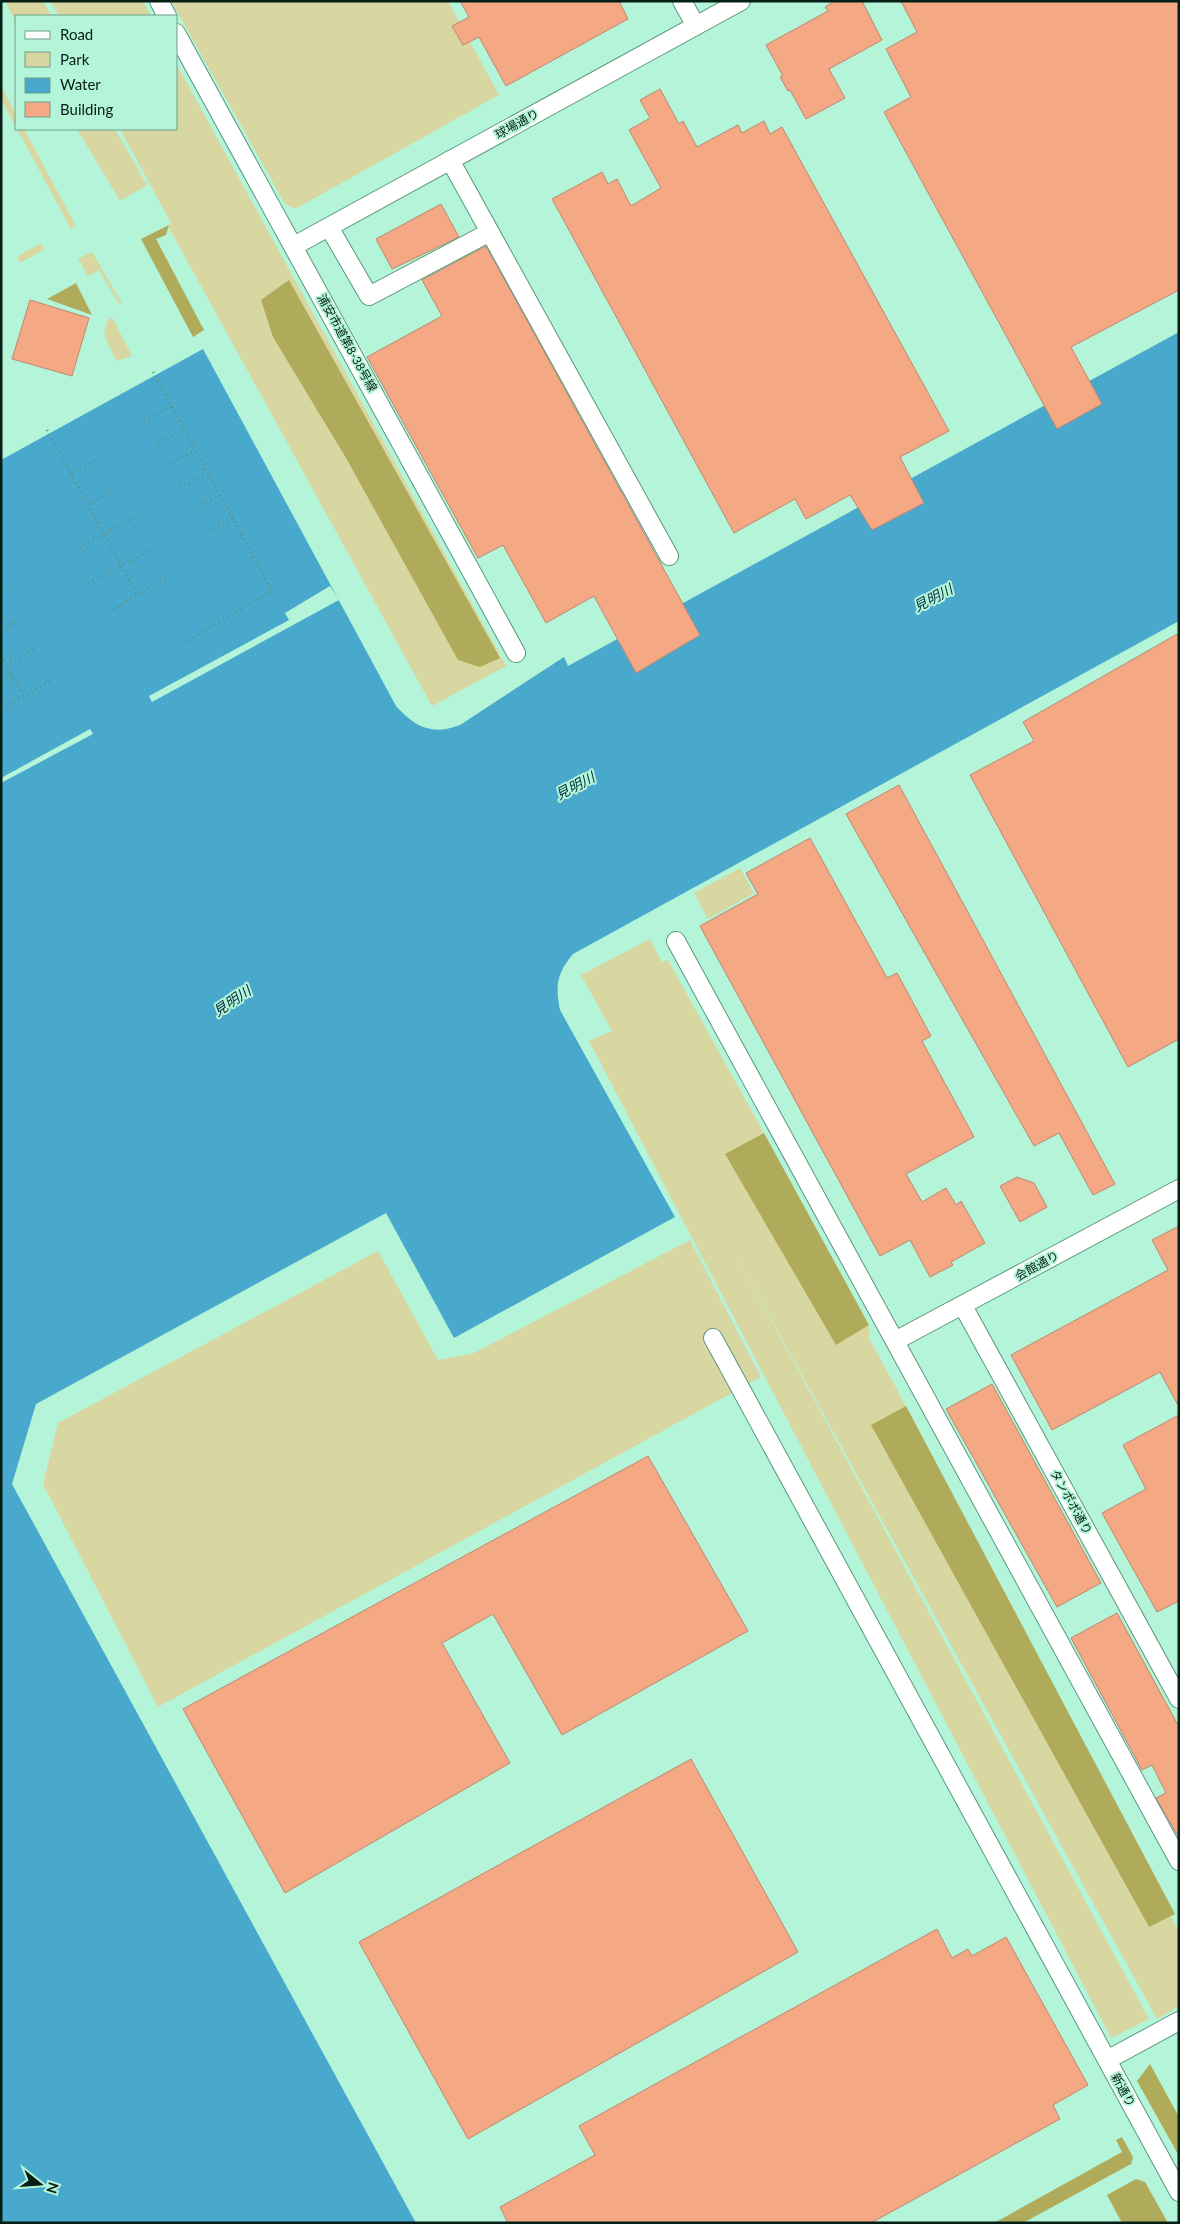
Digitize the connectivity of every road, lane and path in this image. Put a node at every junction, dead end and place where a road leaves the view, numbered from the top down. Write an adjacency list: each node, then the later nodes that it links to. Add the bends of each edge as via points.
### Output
1 (159, 1): 4 (street)
2 (682, 1): 5 (street)
3 (741, 1): 5 (street, 球場通り)
4 (166, 15)
5 (696, 26): 7 (street, 球場通り)
6 (178, 37): 10 (street, 浦安市道第8-38号線)
7 (450, 160): 8 (street, 球場通り); 9 (street)
8 (329, 227): 9 (street, via 369,296); 10 (street, 球場通り)
9 (490, 232): 33 (street)
10 (294, 246): 43 (street, 浦安市道第8-38号線)
11 (153, 372): 12 (path)
12 (172, 406): 13 (path); 14 (path)
13 (144, 421)
14 (183, 428): 16 (path); 17 (path)
15 (47, 430): 20 (path)
16 (158, 443)
17 (195, 450): 19 (path); 21 (path)
18 (100, 457): 20 (path)
19 (169, 465)
20 (72, 474): 25 (path)
21 (208, 474): 22 (path); 24 (path)
22 (180, 487)
23 (118, 488): 25 (path)
24 (220, 495): 26 (path); 28 (path)
25 (88, 504): 29 (path)
26 (193, 509)
27 (135, 517): 29 (path)
28 (233, 518): 30 (path); 41 (path, via 272,591)
29 (104, 533): 32 (path); 34 (path)
30 (205, 533)
31 (151, 550): 34 (path)
32 (71, 552)
33 (669, 556)
34 (122, 565): 36 (path); 37 (path)
35 (169, 576): 37 (path)
36 (88, 583)
37 (137, 594): 38 (path)
38 (109, 612)
39 (18, 621): 40 (path)
40 (1, 630)
41 (184, 643)
42 (35, 649): 45 (path)
43 (516, 654)
44 (1, 655): 45 (path)
45 (6, 664): 46 (path)
46 (12, 675): 47 (path); 49 (path)
47 (1, 680)
48 (52, 680): 49 (path)
49 (23, 695): 50 (path)
50 (1, 709)
51 (676, 941): 55 (street)
52 (1179, 1188): 53 (street, 会館通り)
53 (963, 1306): 55 (street, 会館通り); 56 (street, タンポポ通り)
54 (713, 1338): 59 (street)
55 (895, 1341): 57 (street)
56 (1179, 1699)
57 (1179, 1861)
58 (1179, 2021): 59 (street, 新通り)
59 (1107, 2060): 60 (street, 新通り)
60 (1179, 2192)

